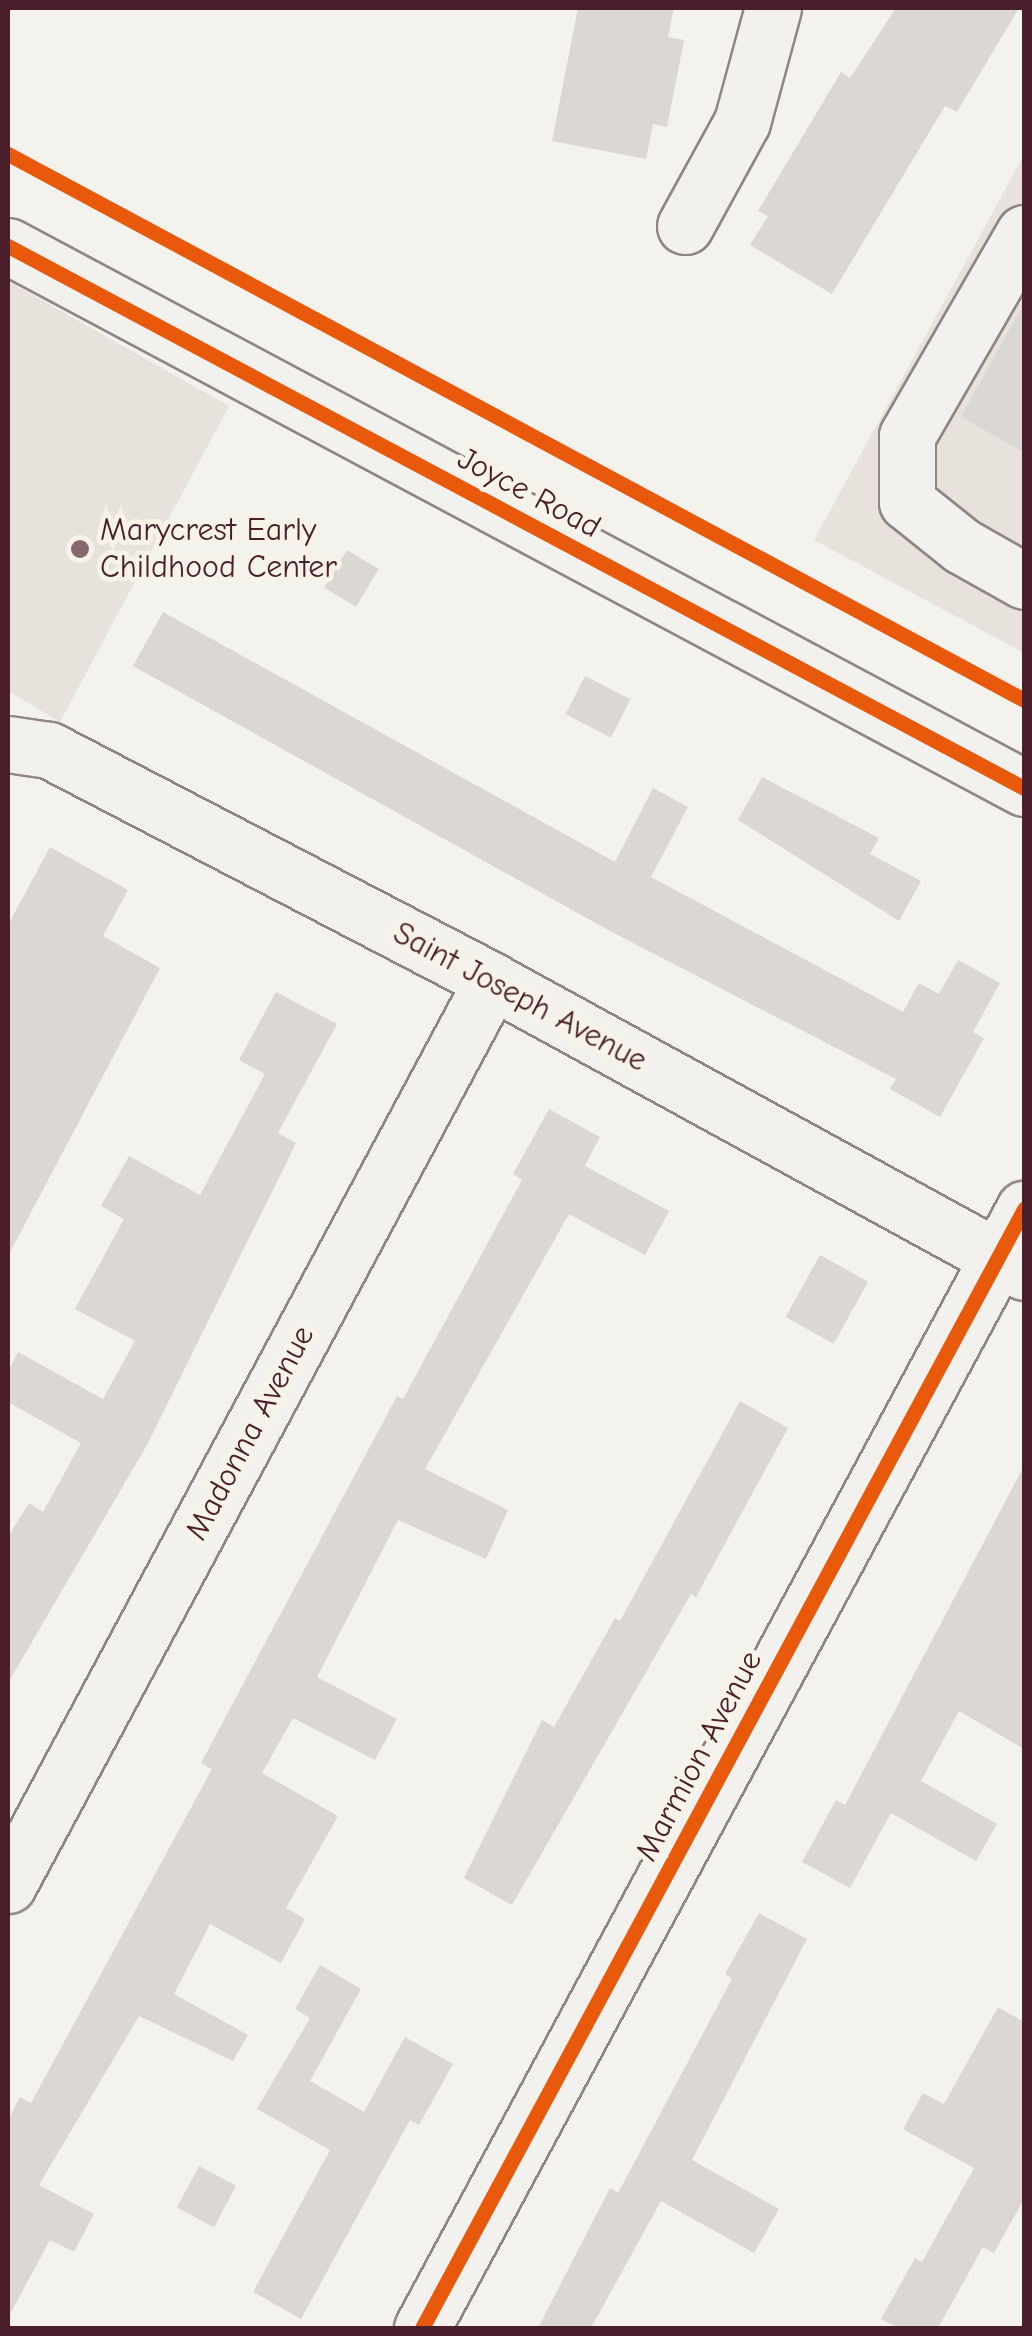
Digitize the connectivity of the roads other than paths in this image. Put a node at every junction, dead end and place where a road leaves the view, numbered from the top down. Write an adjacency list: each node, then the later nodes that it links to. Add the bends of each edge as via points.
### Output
1 (773, 8): 2 (street, via 742,122)
2 (685, 226)
3 (1024, 233): 5 (street, via 907,436 907,502 962,546)
4 (8, 246): 7 (street, Joyce Road)
5 (1024, 580)
6 (8, 744): 8 (street, Saint Joseph Avenue, via 49,750)
7 (1024, 788)
8 (492, 981): 10 (street, Saint Joseph Avenue); 11 (street, Madonna Avenue)
9 (1024, 1209): 10 (street, Marmion Avenue)
10 (1012, 1265): 12 (street, Marmion Avenue)
11 (8, 1885)
12 (422, 2328)

